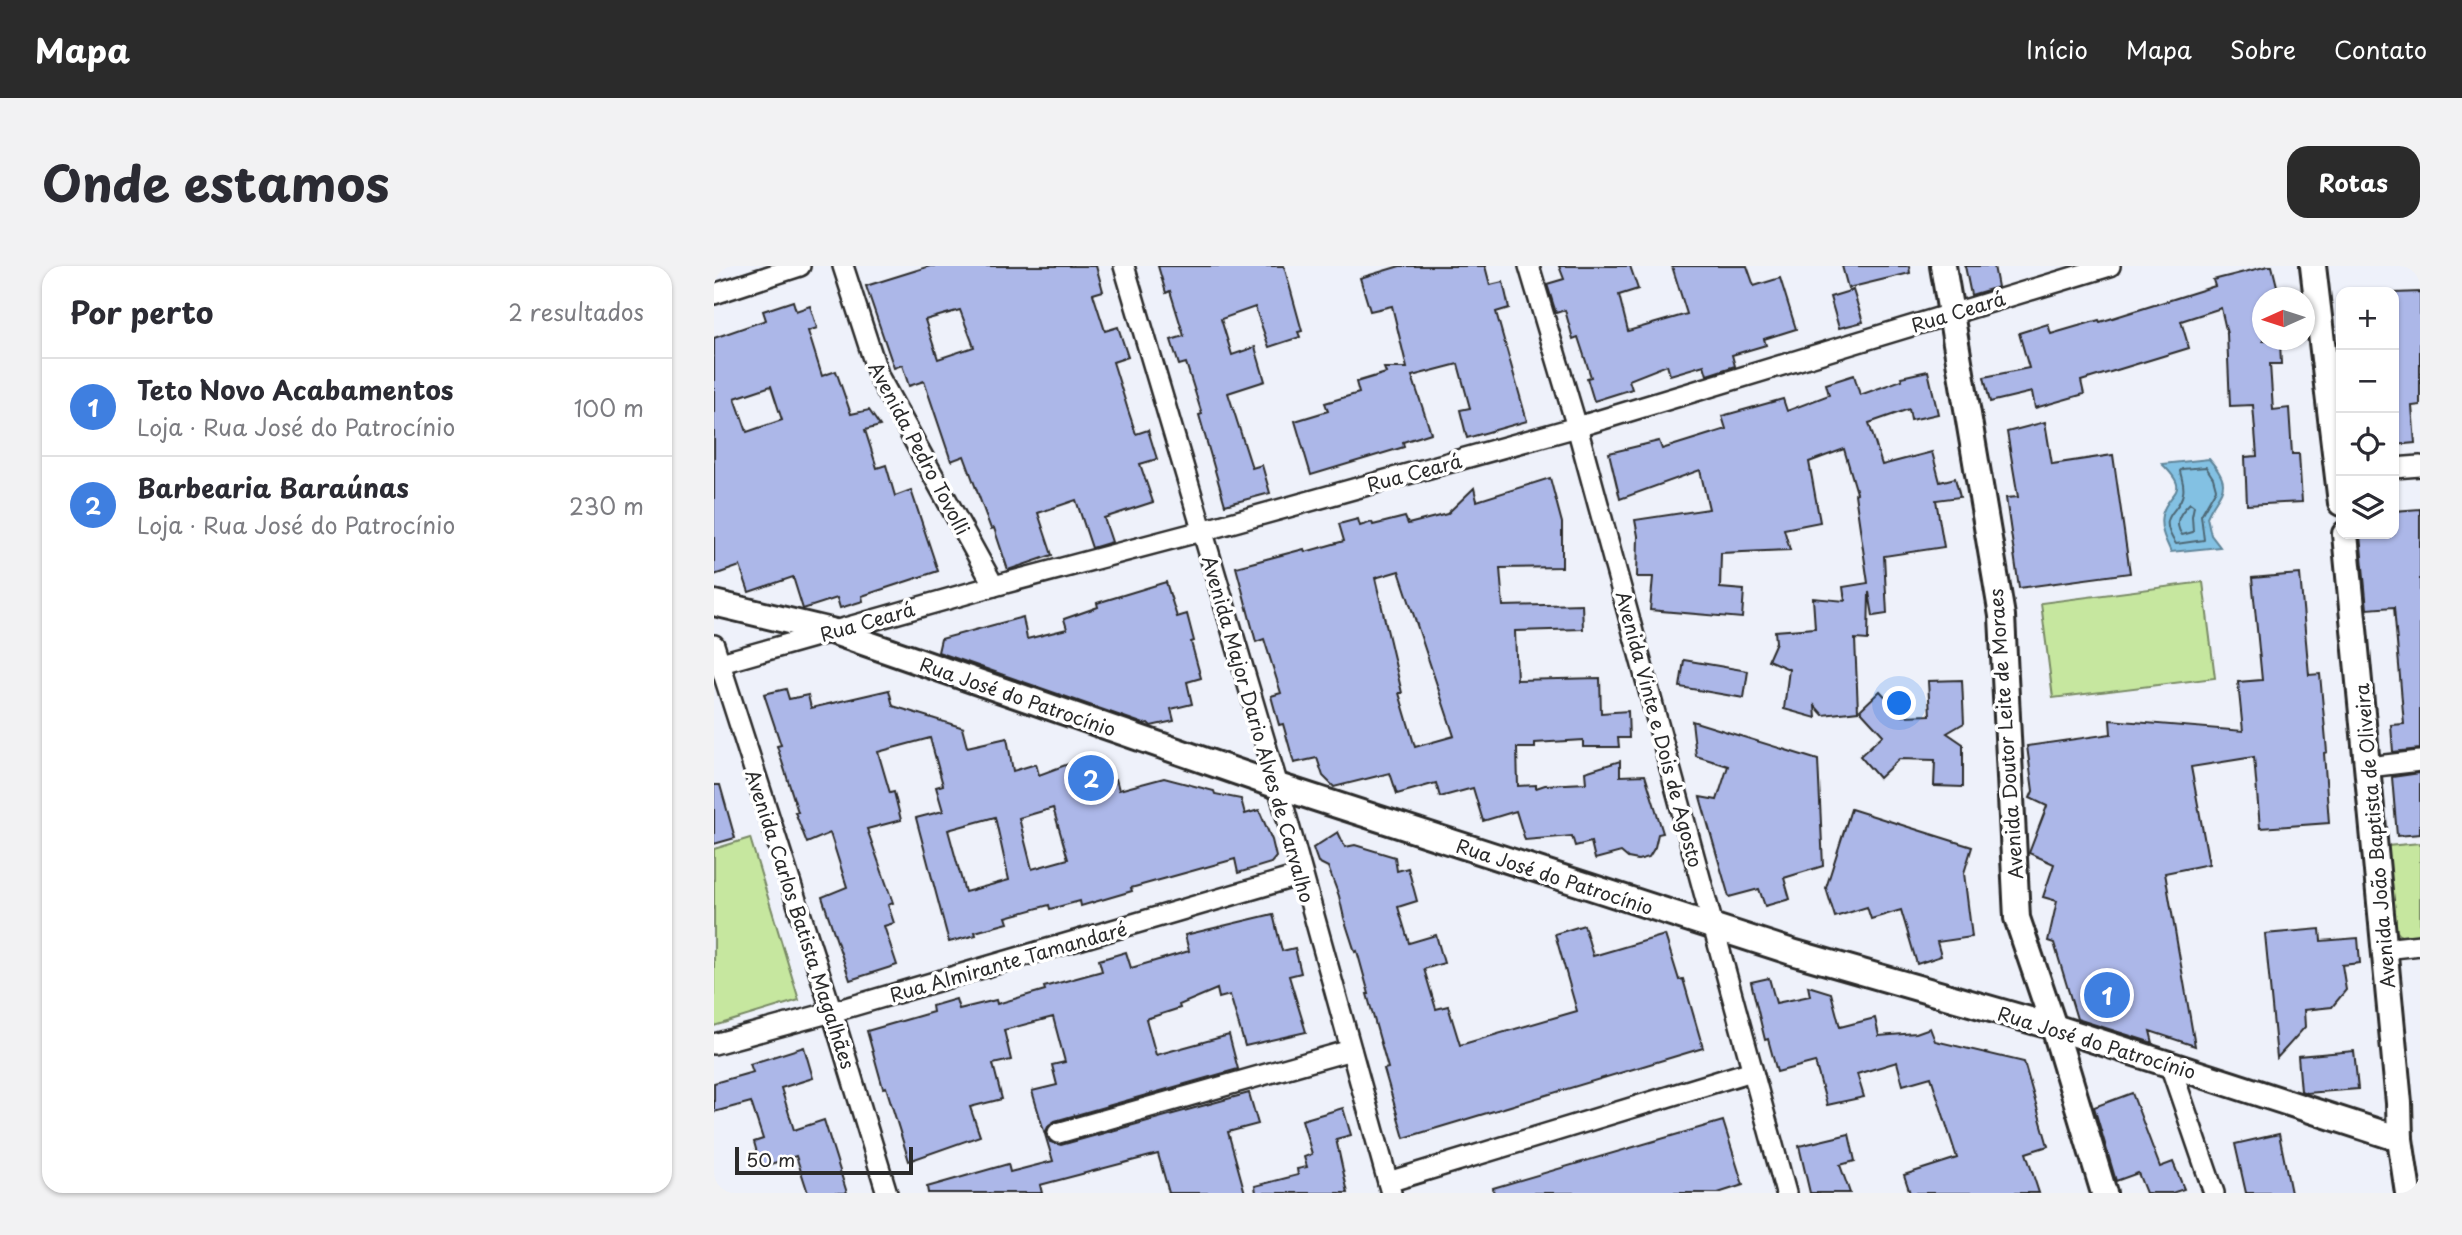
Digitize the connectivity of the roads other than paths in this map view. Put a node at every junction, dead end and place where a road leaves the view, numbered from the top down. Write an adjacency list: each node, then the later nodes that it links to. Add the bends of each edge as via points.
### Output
1 (800, 266): 8 (street)
2 (843, 266): 16 (street, Avenida Pedro Tovolli, via 878,377)
3 (1124, 266): 14 (street, Avenida Major Dario Alves de Carvalho)
4 (1529, 266): 10 (street, Avenida Vinte e Dois de Agosto)
5 (1943, 266): 9 (street, Avenida Doutor Leite de Moraes)
6 (2110, 266): 9 (street, Rua Ceará)
7 (2313, 266): 11 (street)
8 (714, 294)
9 (1951, 313): 10 (street, Rua Ceará); 29 (street, Avenida Doutor Leite de Moraes, via 2002,616 2017,918)
10 (1577, 427): 14 (street, Rua Ceará); 25 (street, Avenida Vinte e Dois de Agosto)
11 (2336, 448)
12 (2420, 466): 13 (street)
13 (2399, 468)
14 (1202, 531): 16 (street, Rua Ceará); 23 (street, Avenida Major Dario Alves de Carvalho)
15 (2345, 539): 22 (street, Avenida João Baptista de Oliveira)
16 (995, 586): 18 (street, Rua Ceará)
17 (714, 603): 18 (street, Rua José do Patrocínio)
18 (831, 631): 20 (street, Rua Ceará); 23 (street, Rua José do Patrocínio)
19 (714, 645): 20 (street, Avenida Carlos Batista Magalhães)
20 (717, 665): 28 (street, Avenida Carlos Batista Magalhães)
21 (2420, 761): 22 (street)
22 (2368, 767): 27 (street, Avenida João Baptista de Oliveira)
23 (1278, 786): 24 (street, Avenida Major Dario Alves de Carvalho); 25 (street, Rua José do Patrocínio)
24 (1301, 875): 28 (street, Rua Almirante Tamandaré); 31 (street, Avenida Major Dario Alves de Carvalho)
25 (1715, 927): 29 (street, Rua José do Patrocínio); 33 (street, Avenida Vinte e Dois de Agosto)
26 (2420, 945): 27 (street)
27 (2385, 949): 35 (street, Avenida João Baptista de Oliveira)
28 (832, 1012): 30 (street, Rua Almirante Tamandaré); 37 (street, Avenida Carlos Batista Magalhães)
29 (2054, 1027): 32 (street, Rua José do Patrocínio); 39 (street, Avenida Doutor Leite de Moraes)
30 (714, 1044)
31 (1351, 1050): 34 (street); 36 (street, Avenida Major Dario Alves de Carvalho)
32 (2170, 1065): 35 (street, Rua José do Patrocínio); 40 (street)
33 (1752, 1071): 36 (street); 38 (street, Avenida Vinte e Dois de Agosto)
34 (1058, 1133)
35 (2400, 1139): 41 (street, Avenida João Baptista de Oliveira)
36 (1389, 1187)
37 (887, 1193)
38 (1786, 1193)
39 (2104, 1193)
40 (2214, 1193)
41 (2408, 1193)

